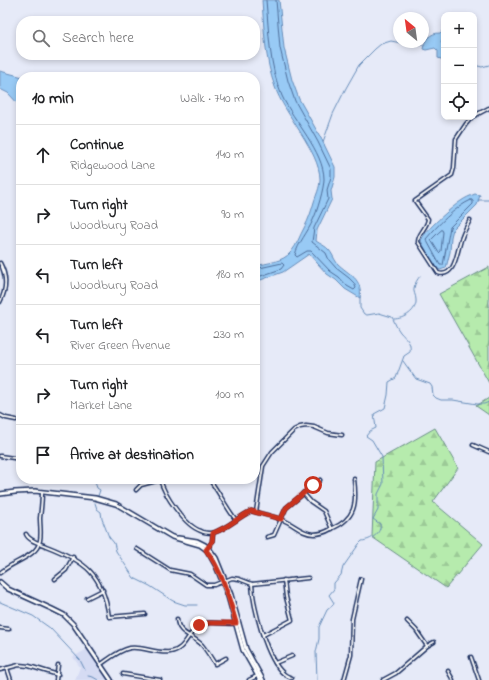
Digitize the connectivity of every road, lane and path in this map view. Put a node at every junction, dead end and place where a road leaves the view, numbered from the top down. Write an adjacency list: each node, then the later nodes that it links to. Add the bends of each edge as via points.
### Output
1 (489, 108): 2 (street)
2 (477, 115)
3 (470, 120): 4 (street, via 456,139 452,175 416,201 428,219 418,242 440,274 447,273 452,268)
4 (470, 220)
5 (0, 265): 6 (street, via 4,270 6,283)
6 (0, 302)
7 (0, 415): 8 (street)
8 (16, 420)
9 (342, 435): 23 (street, via 306,426 294,430 272,452 263,466)
10 (473, 445): 11 (street)
11 (489, 452)
12 (0, 456): 13 (street)
13 (16, 458)
14 (354, 479): 26 (street, via 354,510 341,526)
15 (320, 480): 21 (street)
16 (143, 484): 19 (street)
17 (162, 484): 27 (street, via 175,509 192,526 200,531)
18 (213, 484): 25 (street)
19 (136, 490)
20 (42, 492): 22 (street); 30 (street); 32 (street, via 95,498 116,504 172,537 197,541)
21 (303, 493): 24 (street, via 286,508); 26 (street, via 324,511)
22 (0, 494)
23 (256, 512): 24 (street); 25 (street, via 251,511)
24 (281, 519): 26 (street, via 302,531 314,534); 29 (street, via 274,535)
25 (236, 520): 27 (street, via 223,530)
26 (332, 529)
27 (213, 533): 32 (street, via 212,542)
28 (26, 534): 30 (street)
29 (267, 537)
30 (39, 543): 33 (street); 34 (street, via 33,552)
31 (138, 549): 39 (street, via 170,570 190,574 206,585)
32 (207, 549): 39 (street, via 216,558)
33 (73, 557): 36 (street, via 66,570); 42 (street, via 90,570)
34 (0, 573)
35 (308, 578): 38 (street)
36 (55, 579)
37 (361, 579): 74 (street, via 352,619 351,655)
38 (284, 580): 41 (street); 50 (street, via 292,620)
39 (224, 581): 41 (street, via 232,578); 47 (street, via 231,595)
40 (0, 582): 59 (street, via 8,589 64,615 73,624)
41 (252, 584): 50 (street)
42 (103, 590): 43 (street); 44 (street, via 109,616)
43 (87, 598)
44 (145, 614)
45 (177, 620): 51 (street, via 180,630)
46 (407, 621): 53 (street)
47 (237, 623): 51 (street, via 199,625); 65 (street, via 243,650); 73 (street, via 246,649)
48 (0, 628): 49 (street)
49 (9, 629)
50 (263, 635): 57 (street)
51 (190, 636): 55 (street, via 202,644 215,664); 59 (street, via 176,650 169,652 131,648)
52 (434, 642): 53 (street)
53 (427, 646): 75 (street)
54 (292, 656): 57 (street)
55 (226, 658)
56 (471, 658): 77 (street)
57 (276, 663): 66 (street, via 284,674)
58 (58, 665): 64 (street)
59 (100, 665): 69 (street)
60 (7, 668): 61 (street); 64 (street, via 29,666); 67 (street)
61 (0, 670)
62 (448, 671): 76 (street)
63 (123, 674): 70 (street)
64 (58, 675): 68 (street)
65 (257, 676): 71 (street); 72 (street)
66 (292, 678)
67 (10, 680)
68 (56, 680)
69 (111, 680)
70 (160, 680)
71 (249, 680)
72 (260, 680)
73 (263, 680)
74 (344, 680)
75 (384, 680)
76 (453, 680)
77 (479, 680)

